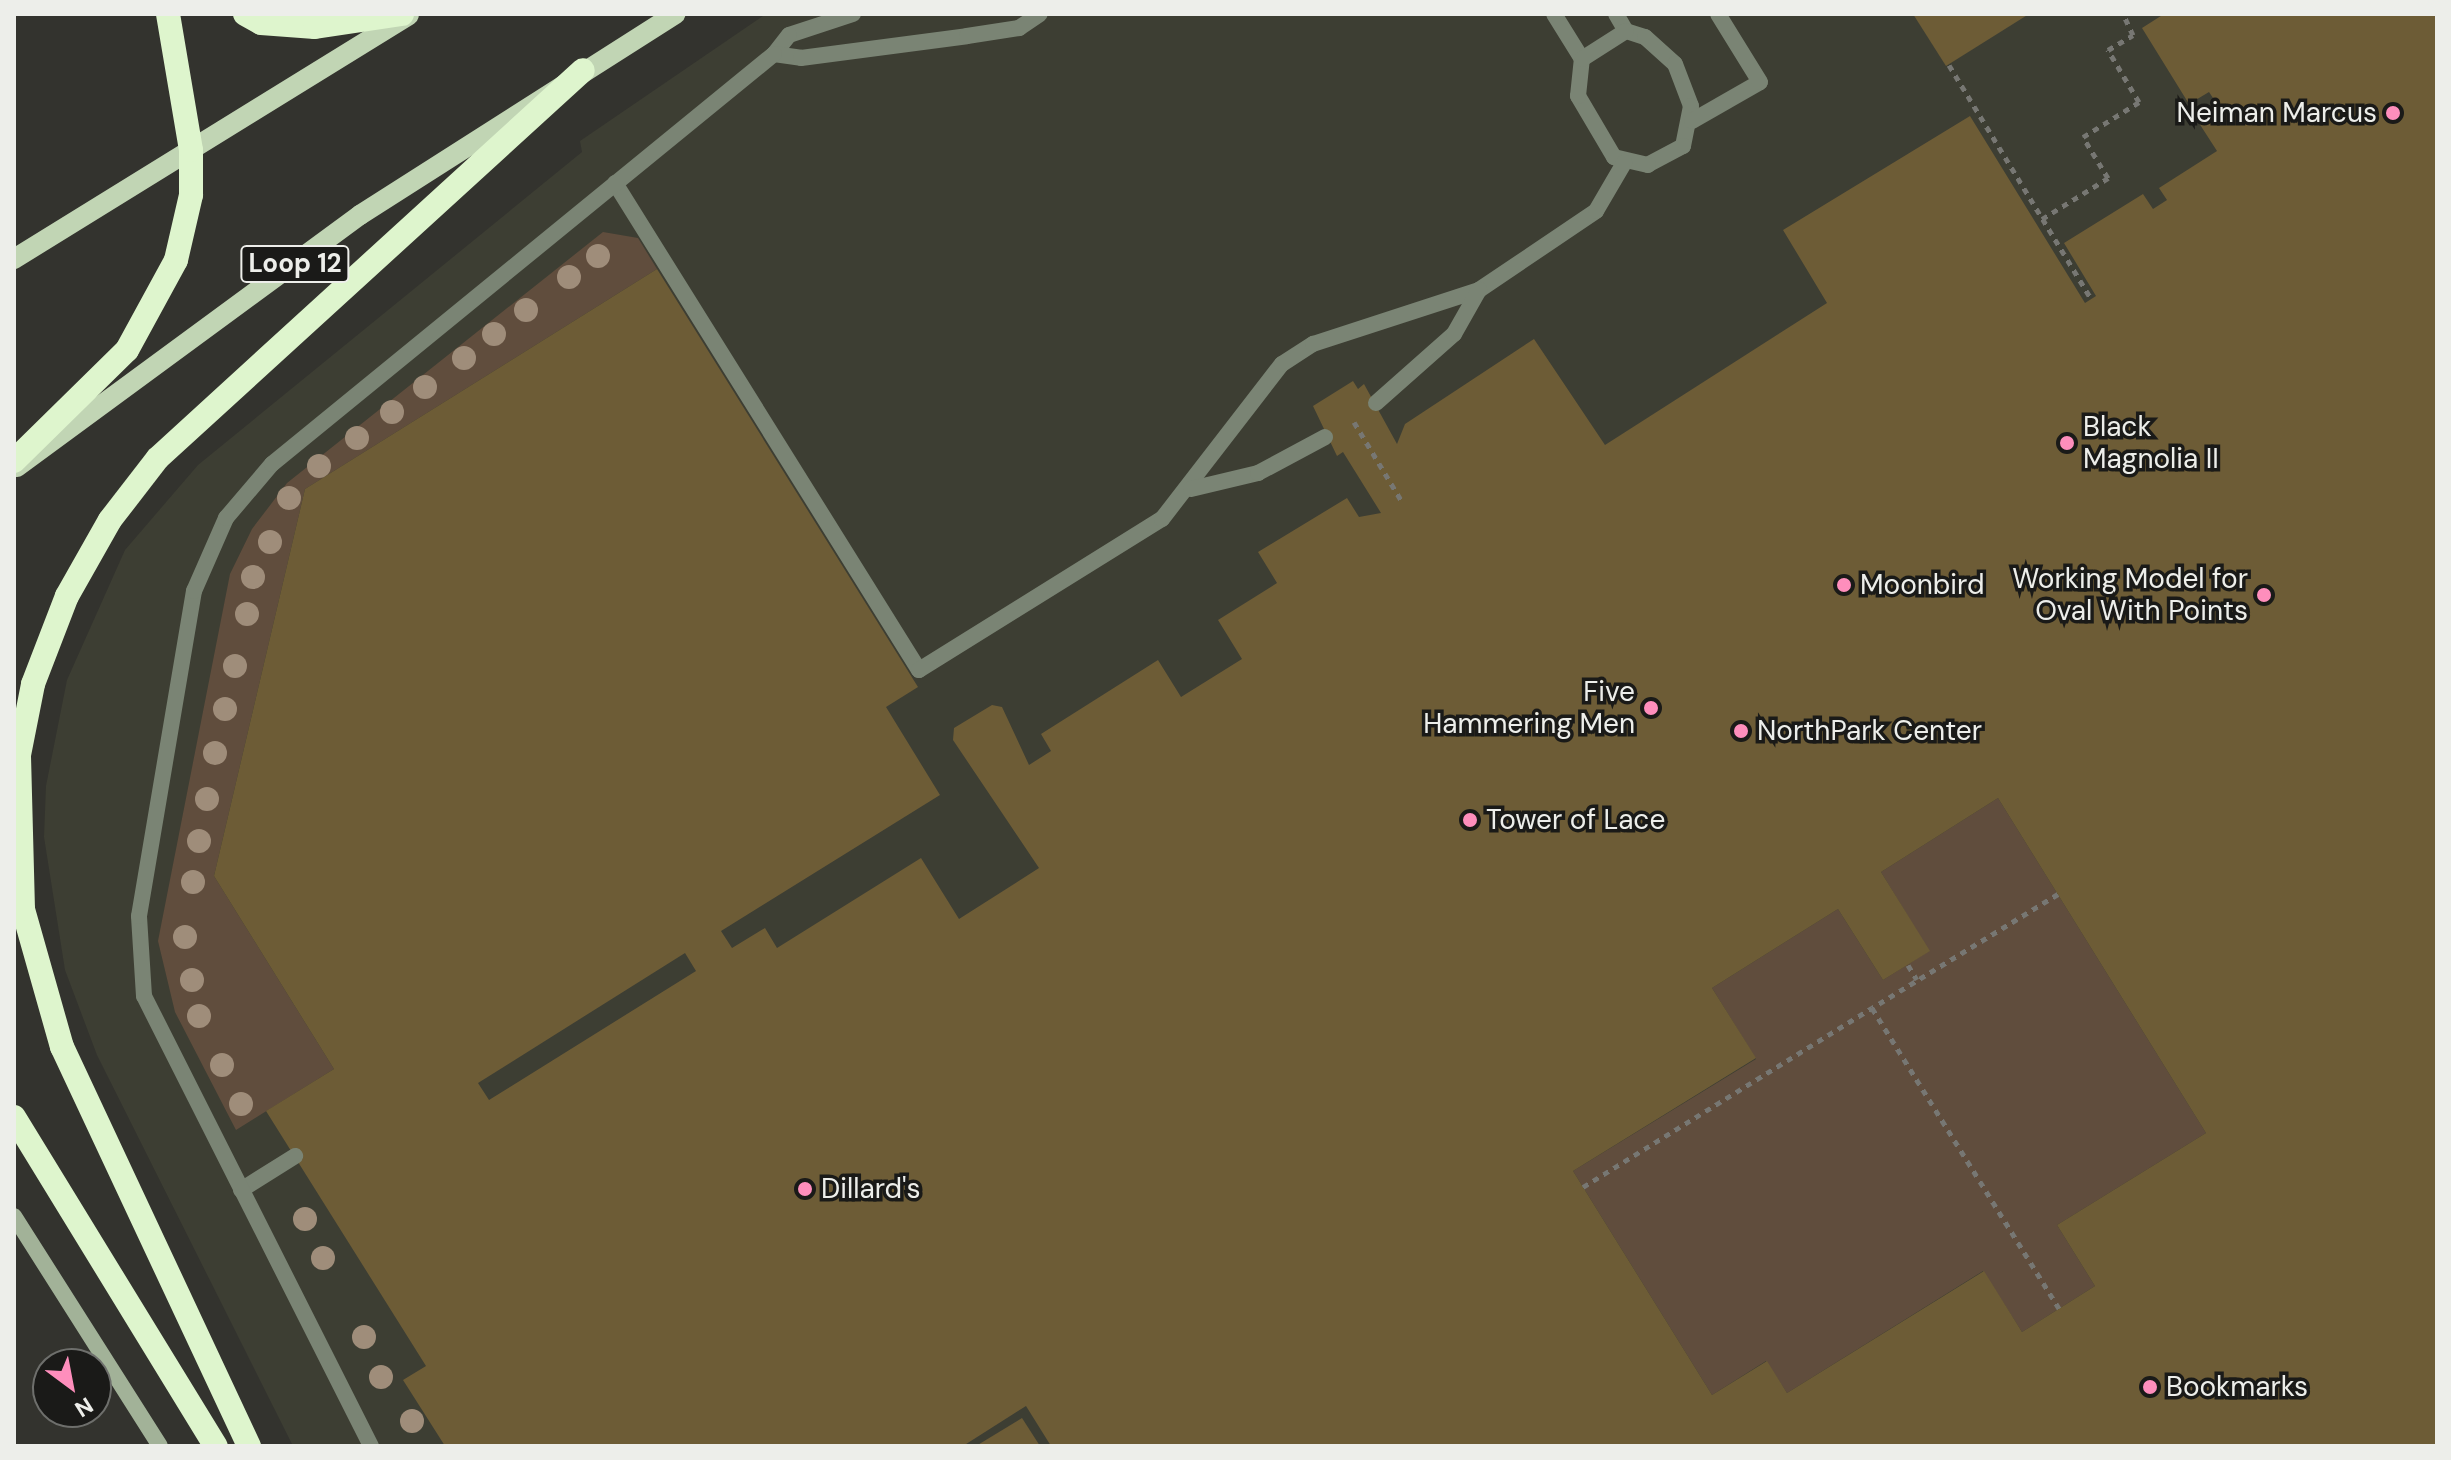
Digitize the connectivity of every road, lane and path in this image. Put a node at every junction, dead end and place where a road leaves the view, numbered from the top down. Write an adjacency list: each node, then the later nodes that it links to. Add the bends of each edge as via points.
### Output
1 (168, 14): 18 (highway)
2 (245, 14): 3 (highway, via 261,23 315,27)
3 (402, 14)
4 (409, 14): 18 (main road)
5 (675, 14): 16 (main road, Loop 12)
6 (853, 14): 13 (lane, via 789,35)
7 (1040, 14): 13 (lane, via 1019,28 967,36 801,58)
8 (1554, 14): 14 (lane)
9 (1616, 14): 12 (lane)
10 (1718, 14): 17 (lane, via 1760,82)
11 (2123, 14): 21 (path, via 2133,35 2108,50 2139,102 2083,137 2108,178)
12 (1626, 31): 14 (lane); 17 (lane, via 1652,42 1675,64)
13 (774, 54): 20 (lane)
14 (1582, 59): 19 (lane, via 1582,110 1599,142)
15 (1949, 65): 21 (path)
16 (583, 70): 29 (main road, Loop 12, via 360,215); 44 (highway, via 158,458 110,520 67,596 33,684 19,755 22,893 58,1032)
17 (1692, 121): 19 (lane, via 1683,146 1664,159)
18 (191, 150): 22 (main road); 28 (highway, via 185,231 151,314 127,350)
19 (1624, 163): 23 (lane, via 1596,211)
20 (615, 183): 30 (lane, via 919,670 1099,562); 39 (lane, via 272,464 226,518 194,591 139,916 138,959 144,996)
21 (2042, 219): 24 (path)
22 (14, 259)
23 (1479, 290): 25 (lane, via 1454,334); 30 (lane, via 1313,344 1282,364)
24 (2091, 299)
25 (1376, 403)
26 (1352, 419): 31 (path)
27 (1325, 437): 30 (lane, via 1258,473)
28 (14, 461)
29 (14, 470)
30 (1191, 489)
31 (1401, 500)
32 (2058, 894): 34 (path)
33 (1908, 965): 34 (path)
34 (1917, 980): 35 (path)
35 (1872, 1008): 38 (path); 41 (path)
36 (14, 1117): 43 (highway)
37 (295, 1156): 39 (lane)
38 (1583, 1187)
39 (241, 1190): 45 (lane)
40 (14, 1216): 42 (main road)
41 (2059, 1309)
42 (160, 1446)
43 (216, 1446)
44 (249, 1446)
45 (371, 1446)

